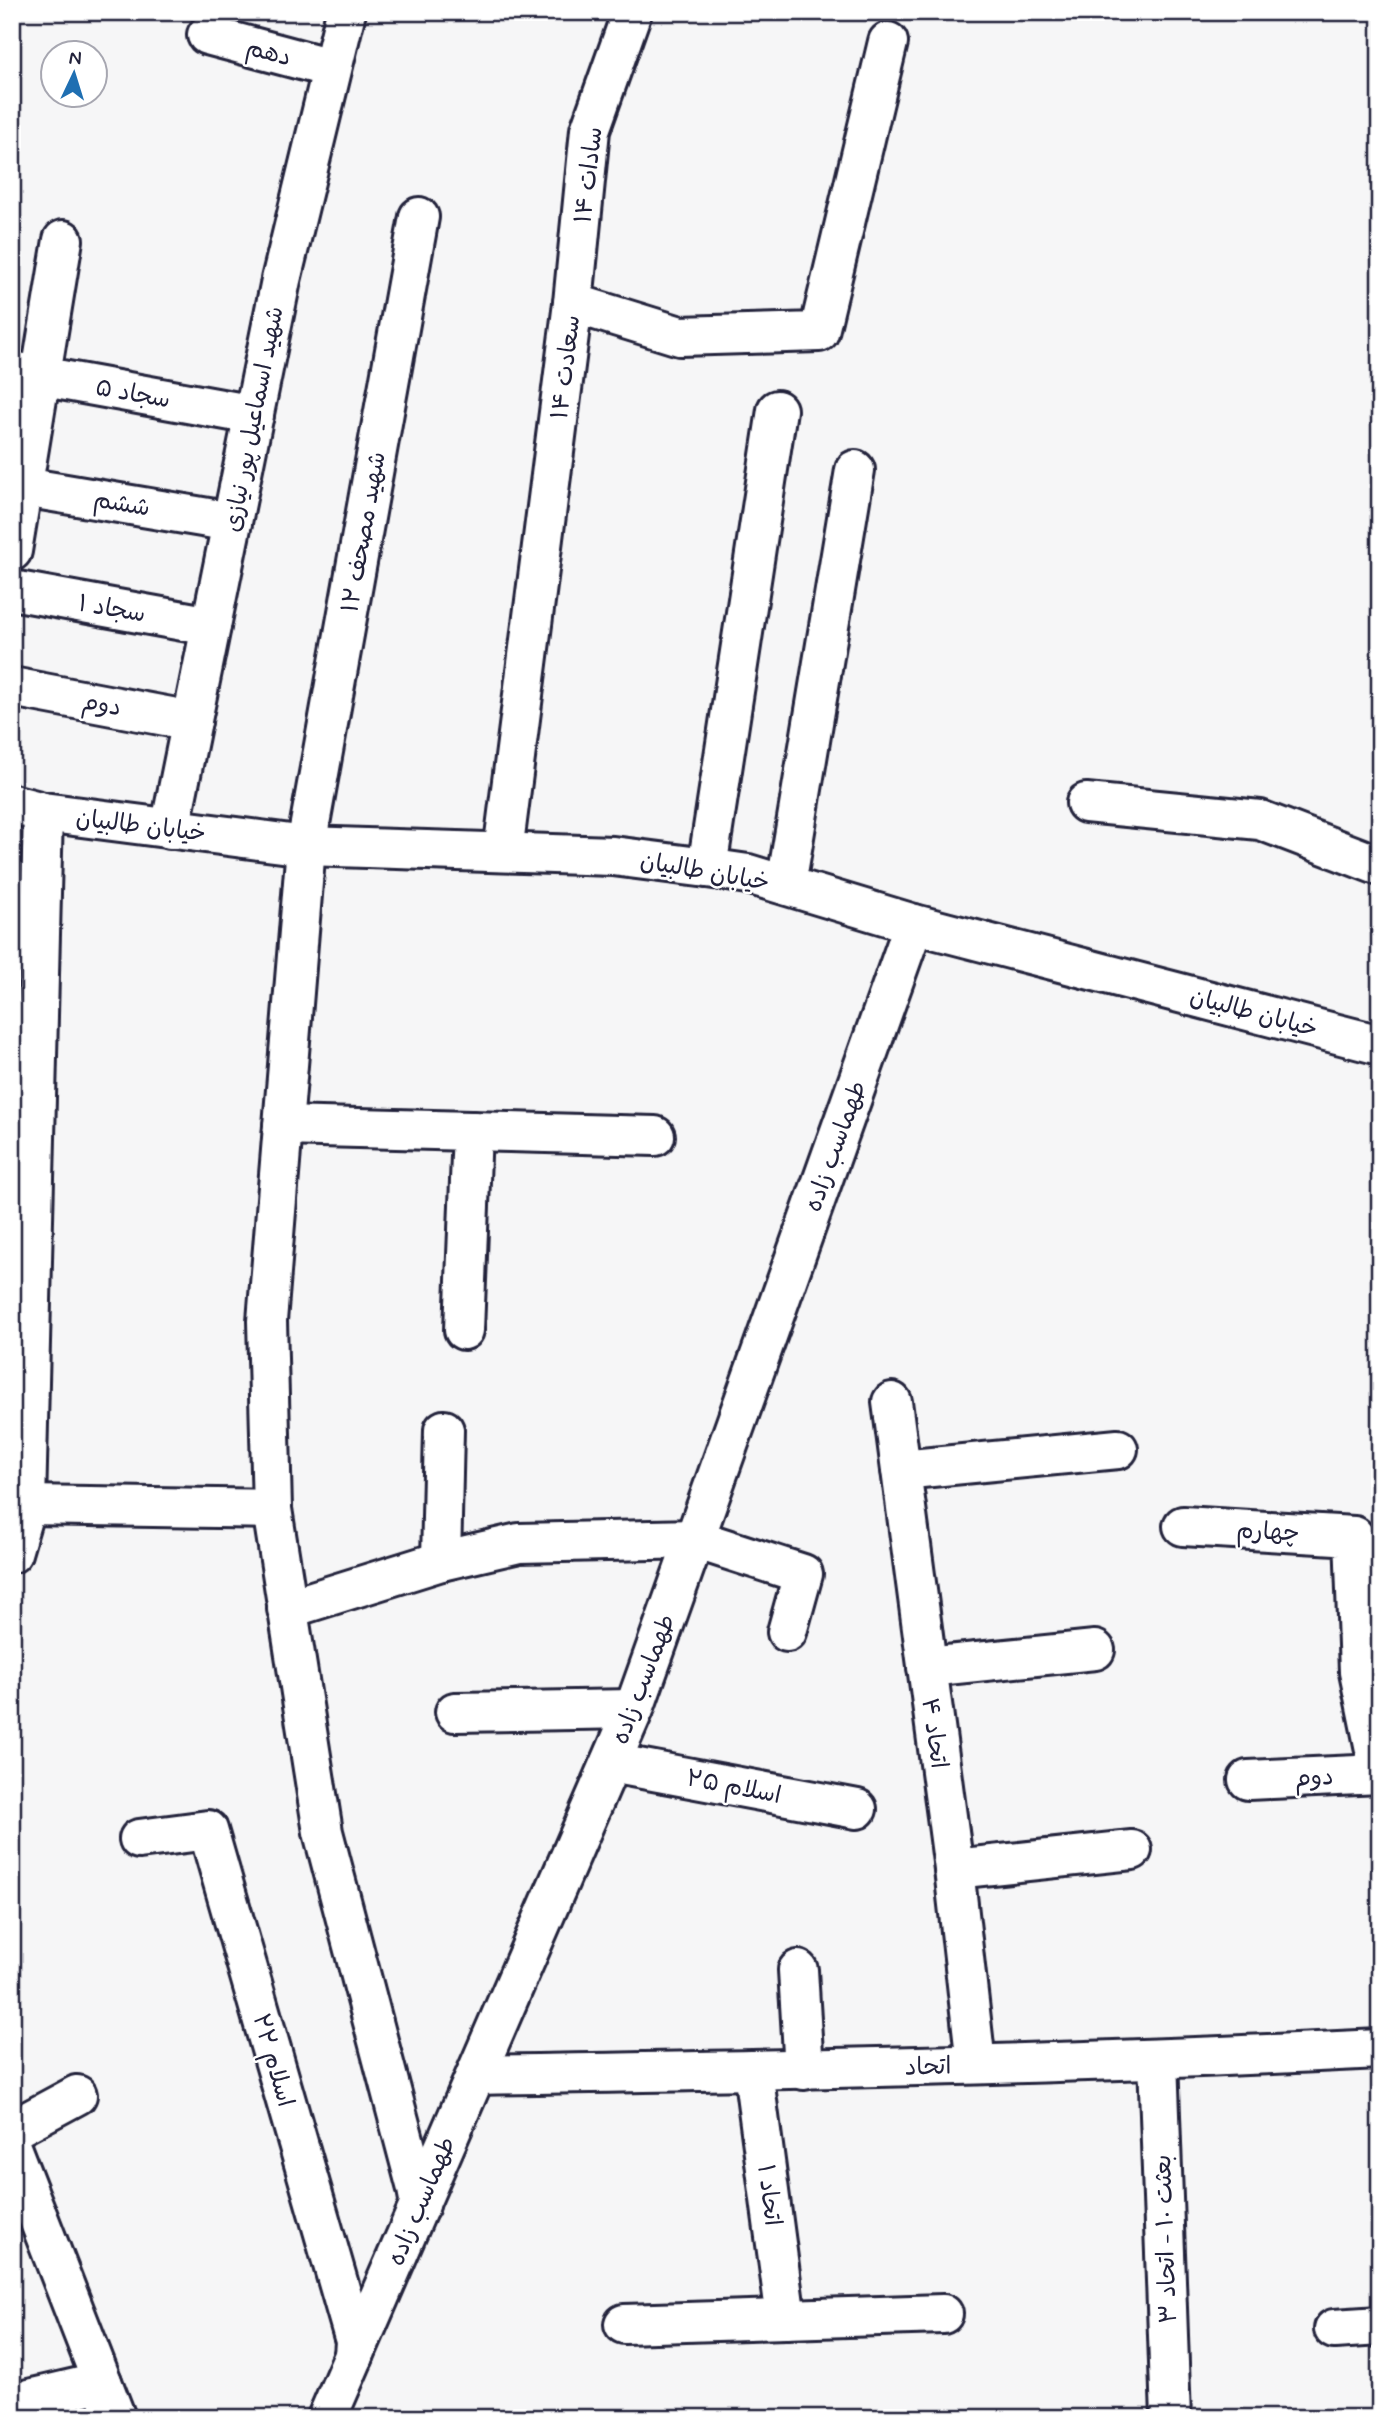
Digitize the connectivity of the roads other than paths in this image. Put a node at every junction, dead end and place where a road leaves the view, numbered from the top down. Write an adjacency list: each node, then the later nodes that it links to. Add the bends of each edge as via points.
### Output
1 (346, 12): 5 (street, شهید اسماعیل پور نیازی)
2 (632, 12): 8 (street, سادات ۱۴, via 590,130)
3 (207, 35): 5 (street, دهم)
4 (888, 42): 8 (street, سعادت ۱۴, via 819,332 680,336)
5 (331, 68): 11 (street, شهید اسماعیل پور نیازی)
6 (419, 217): 23 (street, شهید مصحف ۱۲)
7 (63, 240): 9 (street)
8 (573, 303): 24 (street, سعادت ۱۴)
9 (26, 374): 11 (street, سجاد ۵); 13 (street)
10 (777, 410): 26 (street)
11 (254, 415): 14 (street, شهید اسماعیل پور نیازی)
12 (855, 470): 27 (street)
13 (18, 486): 14 (street, ششم); 15 (street)
14 (232, 522): 17 (street, شهید اسماعیل پور نیازی)
15 (12, 551)
16 (12, 590): 17 (street, سجاد ۱)
17 (211, 626): 19 (street, شهید اسماعیل پور نیازی)
18 (12, 687): 19 (street, دوم)
19 (192, 721): 22 (street, شهید اسماعیل پور نیازی)
20 (1086, 803): 25 (street, via 1260,820)
21 (27, 808): 22 (street, خیابان طالبیان); 38 (street)
22 (170, 828): 23 (street, خیابان طالبیان)
23 (306, 846): 24 (street, خیابان طالبیان); 30 (street, شهید مصحف ۱۲)
24 (503, 852): 26 (street, خیابان طالبیان, via 613,856)
25 (1380, 866)
26 (707, 868): 27 (street, خیابان طالبیان)
27 (786, 886): 28 (street, خیابان طالبیان)
28 (914, 923): 29 (street, خیابان طالبیان); 41 (street, طهماسب زاده)
29 (1380, 1045)
30 (283, 1126): 31 (street); 39 (street, شهید مصحف ۱۲, via 267,1321)
31 (472, 1131): 32 (street); 33 (street)
32 (655, 1136)
33 (464, 1330)
34 (892, 1402): 37 (street, اتحاد ۴)
35 (444, 1430): 43 (street)
36 (1118, 1449): 37 (street)
37 (901, 1470): 48 (street, اتحاد ۴)
38 (26, 1505): 39 (street); 42 (street)
39 (272, 1509): 44 (street, شهید مصحف ۱۲)
40 (1183, 1526): 45 (street, چهارم, via 1354,1536)
41 (695, 1539): 43 (street, via 519,1543); 46 (street, via 803,1574); 49 (street, طهماسب زاده)
42 (12, 1553)
43 (441, 1561): 44 (street)
44 (288, 1609): 68 (street, شهید مصحف ۱۲, via 323,1832)
45 (1368, 1629): 52 (street, via 1359,1672)
46 (787, 1632)
47 (1095, 1650): 48 (street)
48 (927, 1667): 57 (street, اتحاد ۴)
49 (634, 1709): 50 (street); 51 (street, طهماسب زاده)
50 (455, 1712)
51 (611, 1763): 54 (street, اسلام ۲۵); 64 (street, طهماسب زاده)
52 (1380, 1774): 53 (street, دوم)
53 (1248, 1780)
54 (856, 1809)
55 (139, 1839): 74 (street, اسلام ۲۲, via 208,1830 355,2341)
56 (1132, 1850): 57 (street)
57 (954, 1869): 61 (street, اتحاد ۴)
58 (798, 1970): 62 (street)
59 (1380, 2049): 60 (street, اتحاد)
60 (1158, 2060): 61 (street, اتحاد); 79 (street, بعثت ۱۰ - اتحاد ۳)
61 (976, 2064): 62 (street, اتحاد)
62 (804, 2070): 63 (street, اتحاد)
63 (754, 2071): 64 (street, اتحاد); 70 (street, اتحاد ۱)
64 (475, 2075): 68 (street, طهماسب زاده)
65 (77, 2095): 66 (street)
66 (12, 2130)
67 (12, 2150): 75 (street)
68 (419, 2205): 74 (street, طهماسب زاده)
69 (943, 2314): 70 (street)
70 (786, 2319): 71 (street)
71 (624, 2324)
72 (1380, 2326): 73 (street)
73 (1334, 2329)
74 (354, 2356): 78 (street, طهماسب زاده)
75 (102, 2382): 76 (street); 77 (street)
76 (12, 2403)
77 (116, 2418)
78 (327, 2418)
79 (1171, 2418)

